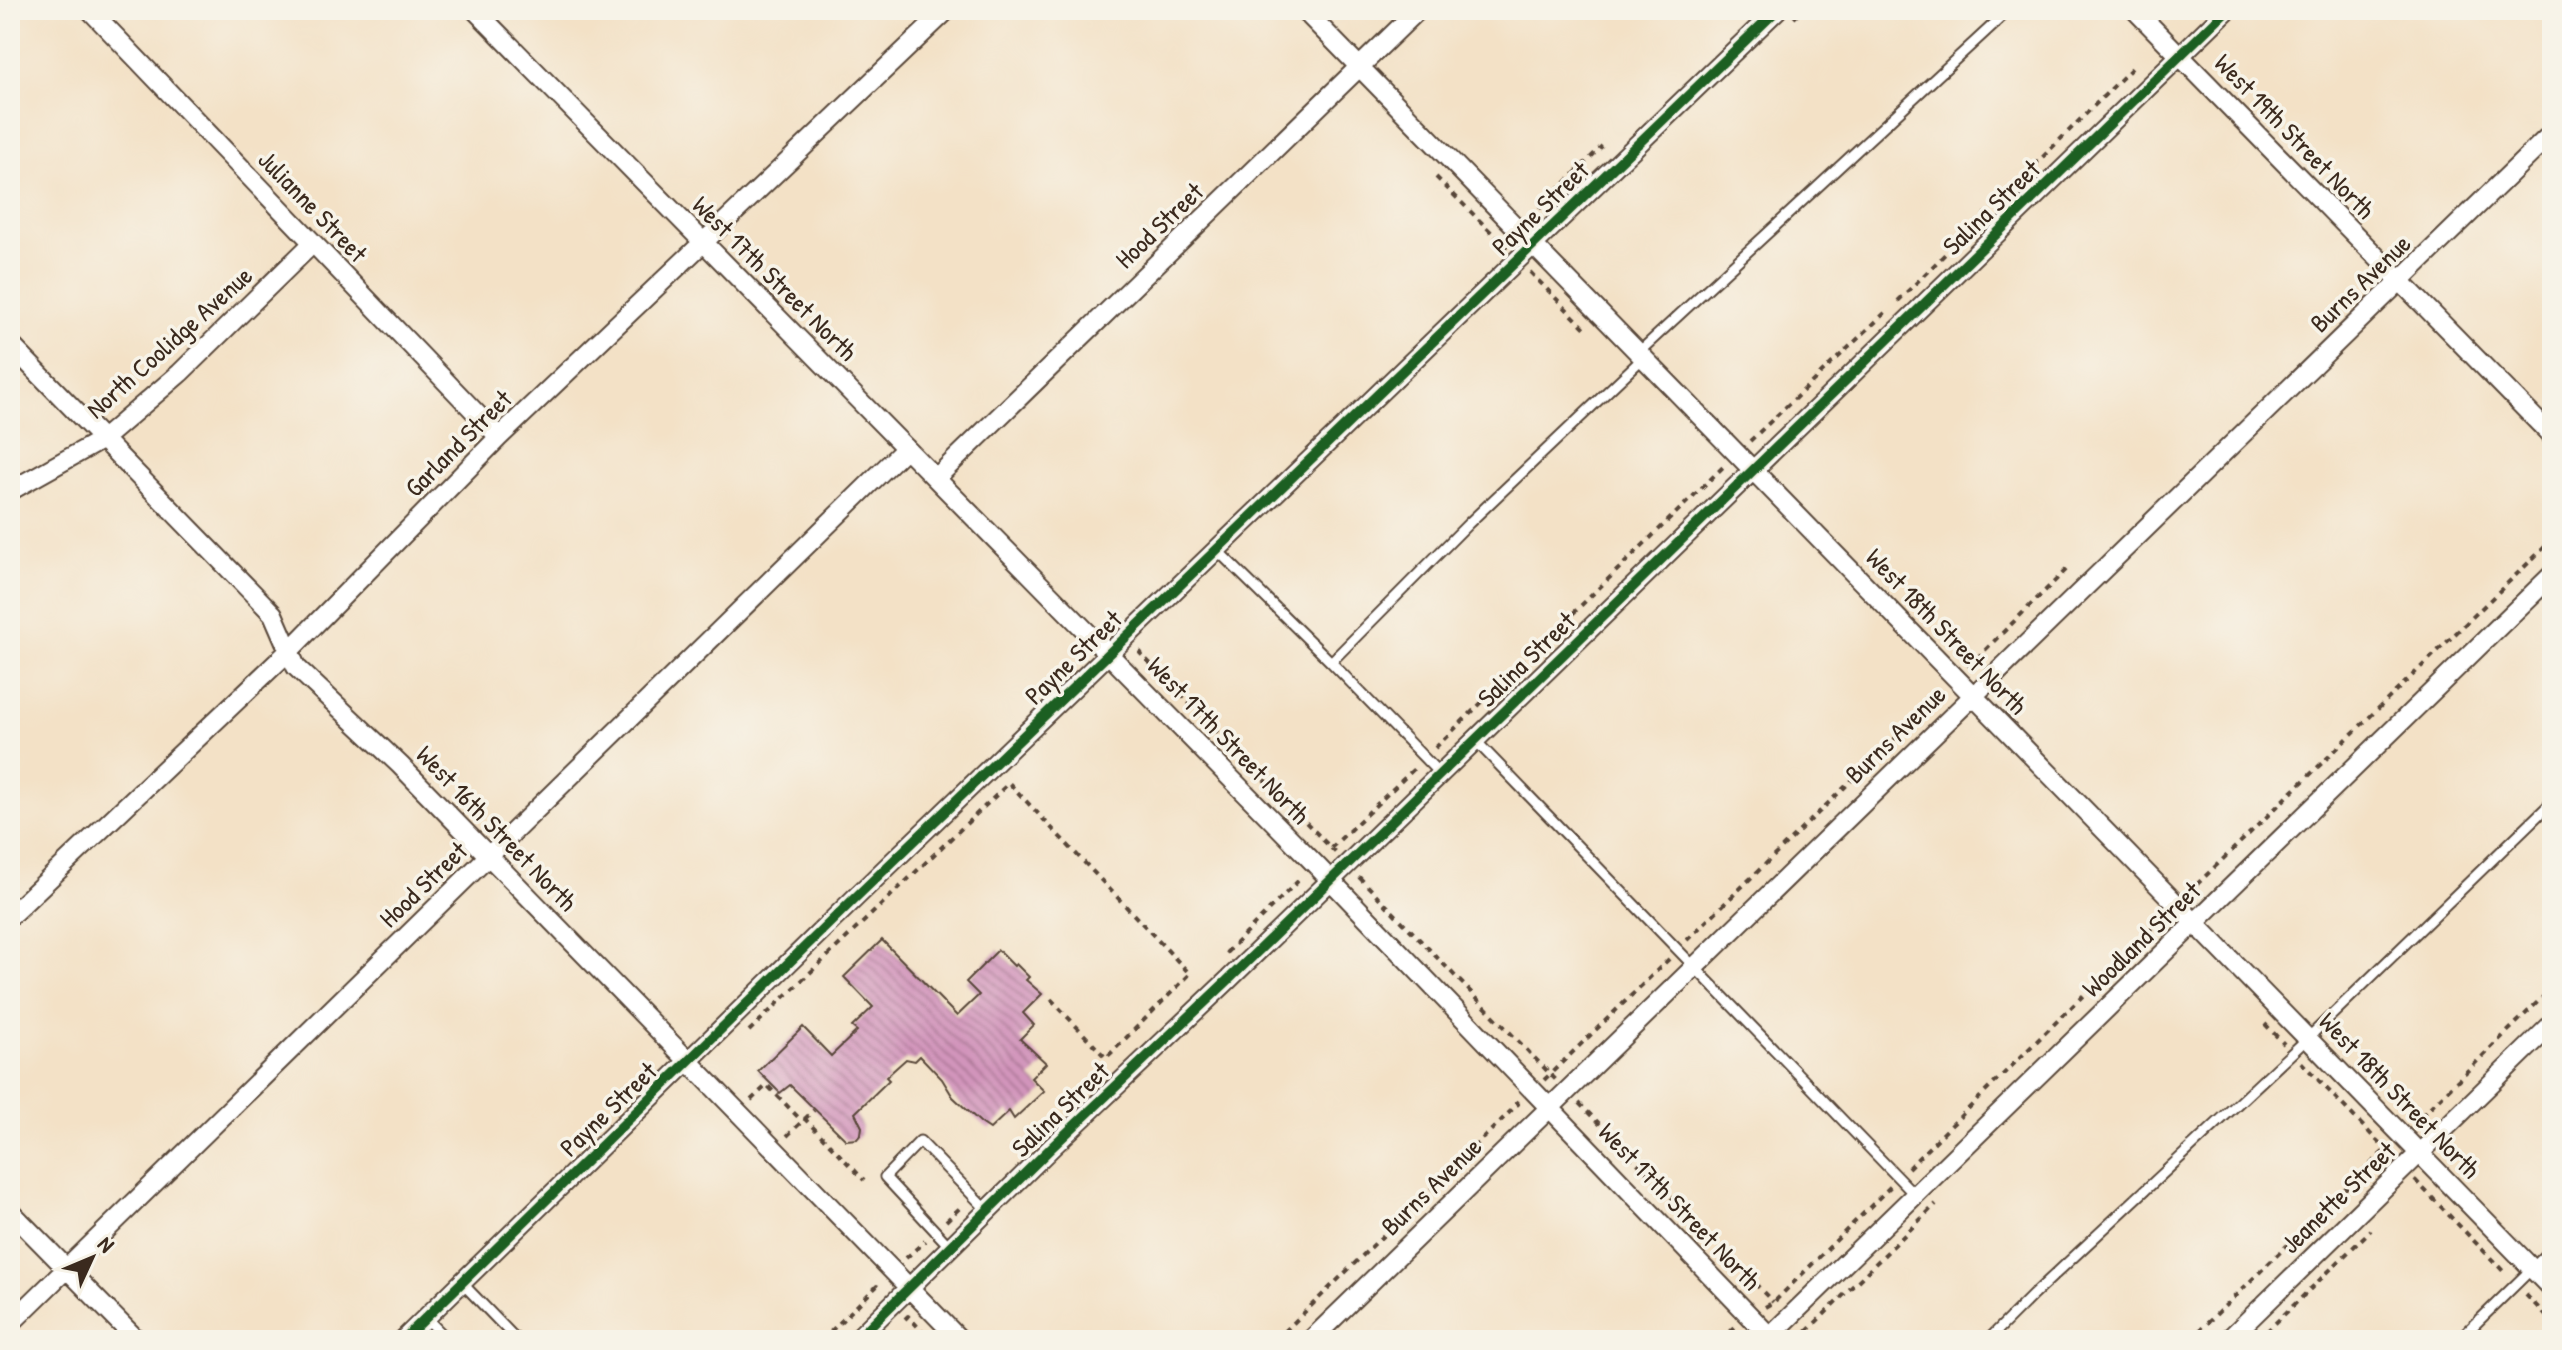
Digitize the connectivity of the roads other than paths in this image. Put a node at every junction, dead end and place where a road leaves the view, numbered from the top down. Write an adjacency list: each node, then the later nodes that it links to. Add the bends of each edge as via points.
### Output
1 (90, 10): 13 (street, Julianne Street)
2 (947, 10): 14 (street, Garland Street)
3 (1304, 10): 11 (street, West 18th Street North)
4 (1418, 10): 11 (street, Hood Street)
5 (1777, 10): 15 (street, Payne Street)
6 (2009, 10): 18 (lane)
7 (2135, 10): 10 (street, West 19th Street North)
8 (2227, 10): 10 (street, Salina Street)
9 (482, 12): 14 (street, West 17th Street North)
10 (2179, 56): 16 (street, West 19th Street North); 23 (street, Salina Street)
11 (1360, 66): 15 (street, West 18th Street North); 24 (street, Hood Street)
12 (2552, 133): 16 (street, Burns Avenue)
13 (313, 243): 20 (street, Julianne Street); 21 (street, North Coolidge Avenue, via 180,373)
14 (704, 243): 20 (street, Garland Street); 22 (street, West 17th Street North)
15 (1534, 245): 18 (street, West 18th Street North); 26 (street, Payne Street)
16 (2400, 281): 19 (street, West 19th Street North); 31 (street, Burns Avenue)
17 (10, 344): 21 (street, West 16th Street North)
18 (1641, 355): 23 (street, West 18th Street North); 30 (lane)
19 (2552, 436)
20 (499, 437): 28 (street, Garland Street)
21 (103, 439): 25 (street, North Coolidge Avenue); 28 (street, West 16th Street North, via 273,614)
22 (906, 448): 24 (street, West 17th Street North); 35 (street, Hood Street)
23 (1753, 469): 31 (street, West 18th Street North); 32 (street, Salina Street)
24 (936, 478): 29 (street, West 17th Street North)
25 (10, 491)
26 (1217, 550): 29 (street, Payne Street); 30 (lane)
27 (2552, 575): 38 (street, Woodland Street)
28 (289, 651): 35 (street, West 16th Street North, via 296,667); 37 (street, Garland Street)
29 (1109, 654): 36 (street, West 17th Street North); 42 (street, Payne Street)
30 (1331, 662): 33 (lane)
31 (1973, 695): 38 (street, West 18th Street North); 39 (street, Burns Avenue)
32 (1475, 740): 33 (street, Salina Street); 39 (lane)
33 (1440, 774): 36 (street, Salina Street)
34 (2552, 802): 41 (lane)
35 (488, 857): 42 (street, West 16th Street North); 51 (street, Hood Street)
36 (1330, 881): 43 (street, West 17th Street North); 47 (street, Salina Street)
37 (10, 916)
38 (2195, 922): 41 (street, West 18th Street North); 45 (street, Woodland Street)
39 (1694, 967): 43 (street, Burns Avenue); 45 (lane)
40 (2552, 1024): 44 (street, Jeanette Street)
41 (2308, 1038): 44 (street, West 18th Street North); 65 (lane)
42 (688, 1061): 52 (street, Payne Street); 53 (street, West 16th Street North)
43 (1550, 1107): 57 (street, West 17th Street North); 64 (street, Burns Avenue)
44 (2420, 1153): 50 (street, West 18th Street North); 66 (street, Jeanette Street)
45 (1915, 1195): 57 (street, Woodland Street)
46 (10, 1211): 51 (street)
47 (988, 1211): 48 (street, Salina Street); 48 (lane, via 920,1141 885,1177)
48 (951, 1248): 53 (street, Salina Street)
49 (2552, 1249): 50 (lane)
50 (2532, 1268): 54 (street, West 18th Street North); 67 (lane)
51 (67, 1269): 56 (street, Hood Street); 58 (street)
52 (462, 1283): 55 (street, Payne Street); 61 (lane)
53 (910, 1289): 62 (street, Salina Street); 63 (street, West 16th Street North)
54 (2552, 1289)
55 (426, 1318): 59 (street, Payne Street); 60 (lane)
56 (10, 1324)
57 (1769, 1339)
58 (137, 1340)
59 (403, 1340)
60 (448, 1340)
61 (517, 1340)
62 (856, 1340)
63 (960, 1340)
64 (1311, 1340)
65 (1988, 1340)
66 (2228, 1340)
67 (2459, 1340)

